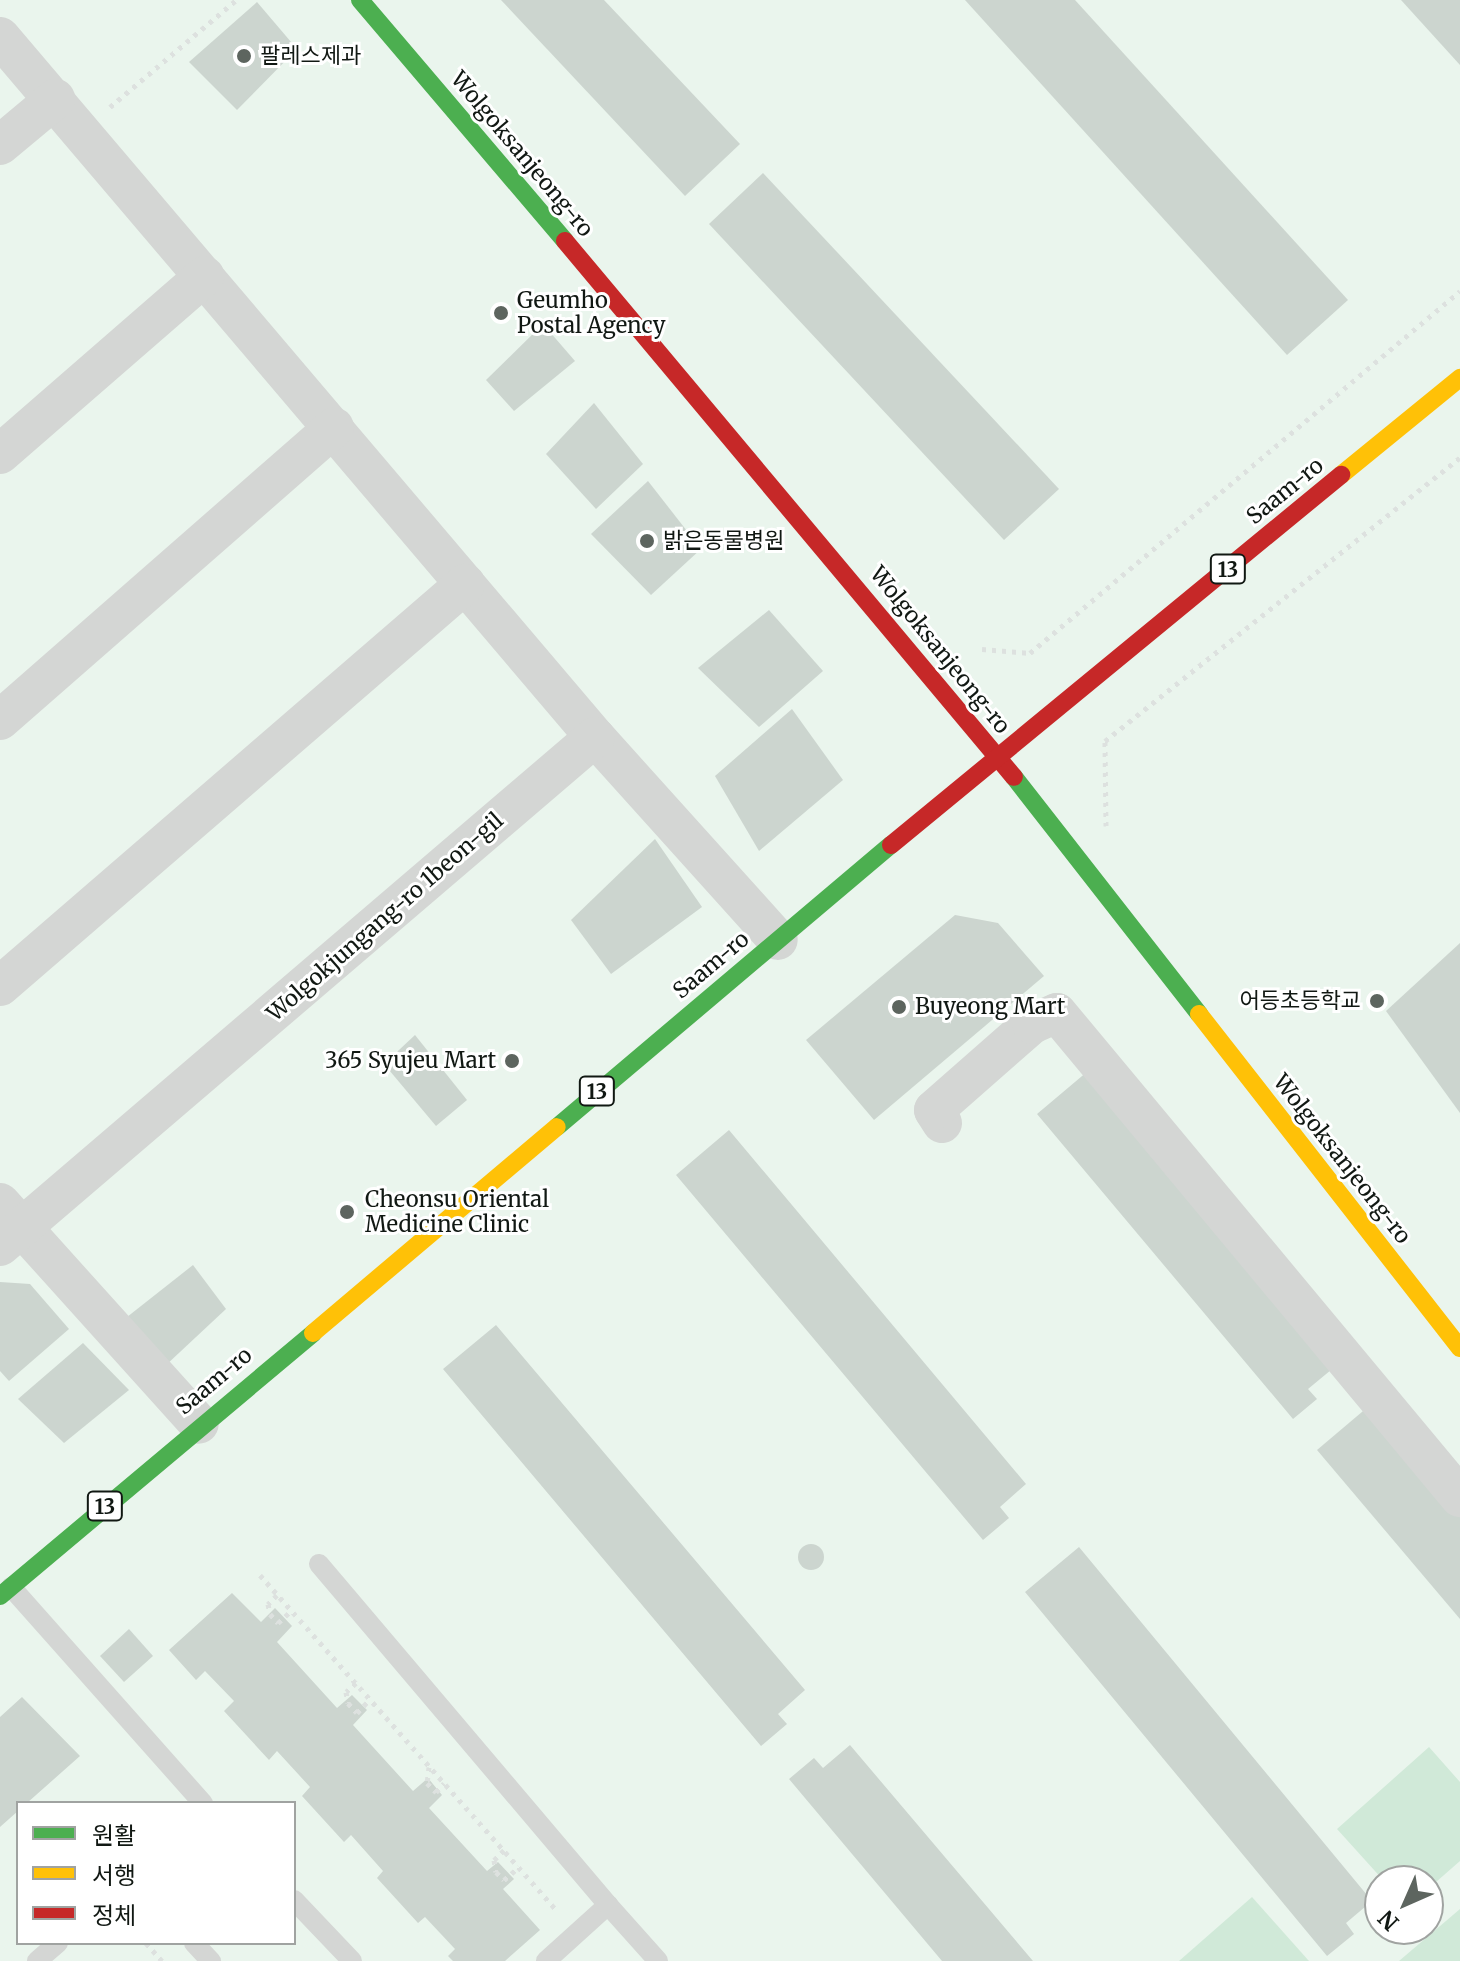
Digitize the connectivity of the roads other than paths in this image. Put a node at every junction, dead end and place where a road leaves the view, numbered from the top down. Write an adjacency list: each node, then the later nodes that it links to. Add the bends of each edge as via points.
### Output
1 (360, 0): 12 (main road, Wolgoksanjeong-ro, via 932,673)
2 (0, 37): 3 (street)
3 (55, 99): 4 (street); 5 (street)
4 (0, 145)
5 (205, 276): 7 (street); 8 (street)
6 (1460, 378): 12 (main road, Saam-ro / 13)
7 (334, 428): 9 (street); 10 (street)
8 (0, 454)
9 (465, 584): 11 (street); 14 (street)
10 (0, 720)
11 (595, 737): 13 (street); 16 (street, Wolgokjungang-ro 1beon-gil)
12 (996, 758): 13 (main road, Saam-ro / 13); 17 (main road, Wolgoksanjeong-ro)
13 (778, 940): 18 (main road, Saam-ro / 13)
14 (0, 986)
15 (942, 1123): 19 (street, via 934,1110 1032,1024 1057,1013)
16 (7, 1225): 18 (street)
17 (1460, 1348)
18 (199, 1424): 21 (main road, Saam-ro / 13)
19 (1460, 1497)
20 (319, 1564): 24 (lane)
21 (5, 1591): 22 (lane)
22 (201, 1801)
23 (296, 1902): 29 (lane)
24 (608, 1905): 30 (lane); 31 (lane)
25 (56, 1945): 27 (lane)
26 (196, 1945): 28 (lane)
27 (37, 1961)
28 (211, 1961)
29 (352, 1961)
30 (546, 1961)
31 (658, 1961)

